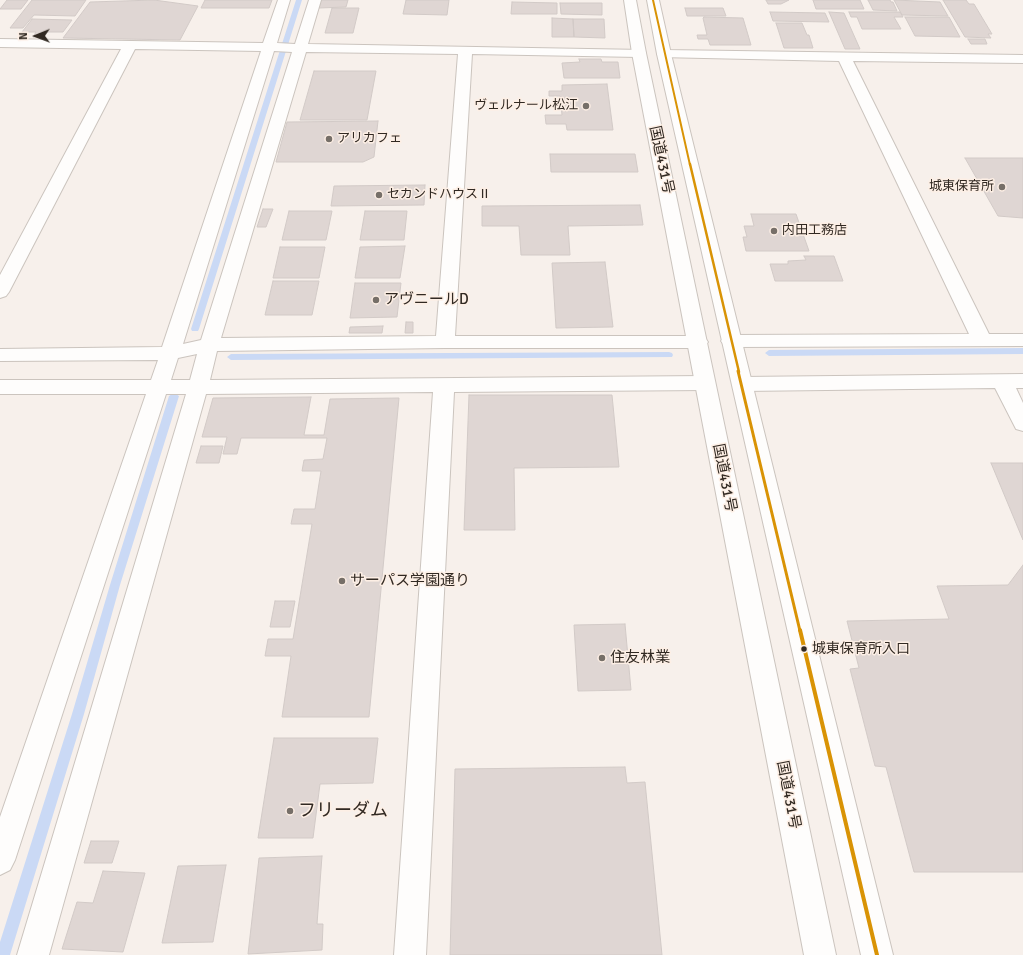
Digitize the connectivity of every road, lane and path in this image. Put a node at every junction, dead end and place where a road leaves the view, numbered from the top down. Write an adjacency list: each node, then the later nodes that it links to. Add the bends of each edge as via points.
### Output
1 (284, 0): 7 (main road)
2 (316, 0): 8 (main road)
3 (630, 0): 10 (main road, 国道431号)
4 (653, 0): 11 (main road, 国道431号)
5 (4, 43): 6 (main road); 12 (main road)
6 (130, 45): 7 (main road); 16 (main road)
7 (270, 47): 8 (main road); 23 (main road)
8 (300, 47): 9 (main road); 22 (main road)
9 (465, 50): 10 (main road); 20 (main road)
10 (639, 53): 21 (main road, 国道431号)
11 (664, 54): 13 (main road); 17 (main road, 国道431号)
12 (0, 55)
13 (844, 56): 14 (main road); 18 (main road)
14 (1018, 59): 15 (main road)
15 (1023, 73)
16 (0, 292)
17 (731, 340): 18 (main road); 28 (main road, 国道431号)
18 (982, 340): 19 (main road)
19 (1023, 340)
20 (445, 342): 21 (main road); 22 (main road)
21 (698, 342): 27 (main road, 国道431号)
22 (209, 345): 23 (main road); 32 (main road)
23 (170, 353): 24 (main road); 30 (main road)
24 (0, 355)
25 (1002, 381): 26 (main road); 28 (main road); 33 (main road)
26 (1023, 381)
27 (705, 383): 29 (main road); 37 (main road, 国道431号)
28 (742, 384): 38 (main road, 国道431号)
29 (444, 385): 32 (main road); 36 (main road)
30 (157, 386): 31 (main road); 32 (main road); 34 (main road)
31 (0, 387)
32 (198, 387): 35 (main road)
33 (1023, 424)
34 (0, 860)
35 (33, 955)
36 (410, 955)
37 (820, 955)
38 (877, 955)

